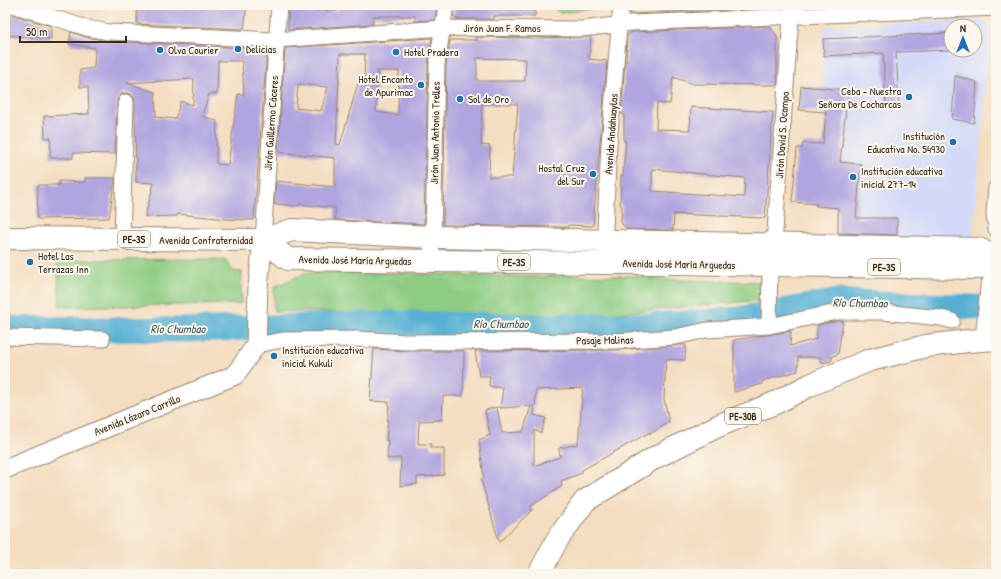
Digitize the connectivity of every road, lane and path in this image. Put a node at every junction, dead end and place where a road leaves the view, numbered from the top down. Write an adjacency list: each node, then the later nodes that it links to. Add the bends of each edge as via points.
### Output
1 (13, 5): 9 (street, Jirón Juan F. Ramos, via 108,32)
2 (279, 5): 9 (street, Jirón Guillermo Cáceres)
3 (446, 5): 8 (street, Jirón Juan Antonio Trelles)
4 (621, 5): 7 (street, Avenida Andahuaylas)
5 (996, 8): 6 (street, Jirón Juan F. Ramos)
6 (792, 11): 7 (street, Jirón Juan F. Ramos); 18 (street, Jirón David S. Ocampo)
7 (620, 25): 8 (street, Jirón Juan F. Ramos, via 582,29); 17 (street, Avenida Andahuaylas, via 609,144)
8 (444, 28): 9 (street, Jirón Juan F. Ramos); 13 (street, Jirón Juan Antonio Trelles, via 437,64)
9 (276, 40): 16 (street, Jirón Guillermo Cáceres)
10 (126, 102): 15 (street)
11 (996, 188): 12 (street)
12 (996, 229)
13 (433, 237): 16 (highway, Avenida José María Arguedas / PE-3S, via 292,230); 17 (highway, Avenida José María Arguedas / PE-3S); 20 (street, Jirón Juan Antonio Trelles)
14 (5, 238): 15 (highway, Avenida Confraternidad / PE-3S)
15 (122, 239): 16 (highway, Avenida Confraternidad / PE-3S)
16 (263, 240): 20 (highway, Avenida José María Arguedas / PE-3S, via 288,259); 29 (main road)
17 (605, 241): 18 (highway, Avenida José María Arguedas / PE-3S); 21 (street, Avenida Andahuaylas)
18 (774, 244): 19 (highway, Avenida José María Arguedas / PE-3S, via 979,249); 22 (street, Jirón David S. Ocampo)
19 (996, 259): 22 (highway, Avenida José María Arguedas / PE-3S, via 978,268)
20 (430, 261): 21 (highway, Avenida José María Arguedas / PE-3S)
21 (603, 263): 22 (highway, Avenida José María Arguedas / PE-3S)
22 (770, 266): 25 (street, Jirón David S. Ocampo)
23 (996, 267): 26 (street, via 988,287)
24 (952, 321): 25 (street, Pasaje Malinas, via 883,312 837,312)
25 (769, 324): 29 (street, Pasaje Malinas, via 707,330 676,337 616,341 406,342 358,339)
26 (990, 336): 31 (highway, PE-30B, via 926,346 870,360 810,385 776,403 720,425 656,457 585,501 556,540)
27 (5, 337): 28 (street)
28 (102, 339)
29 (256, 342): 30 (main road, Avenida Lázaro Carrillo, via 235,375)
30 (5, 469)
31 (539, 574)

